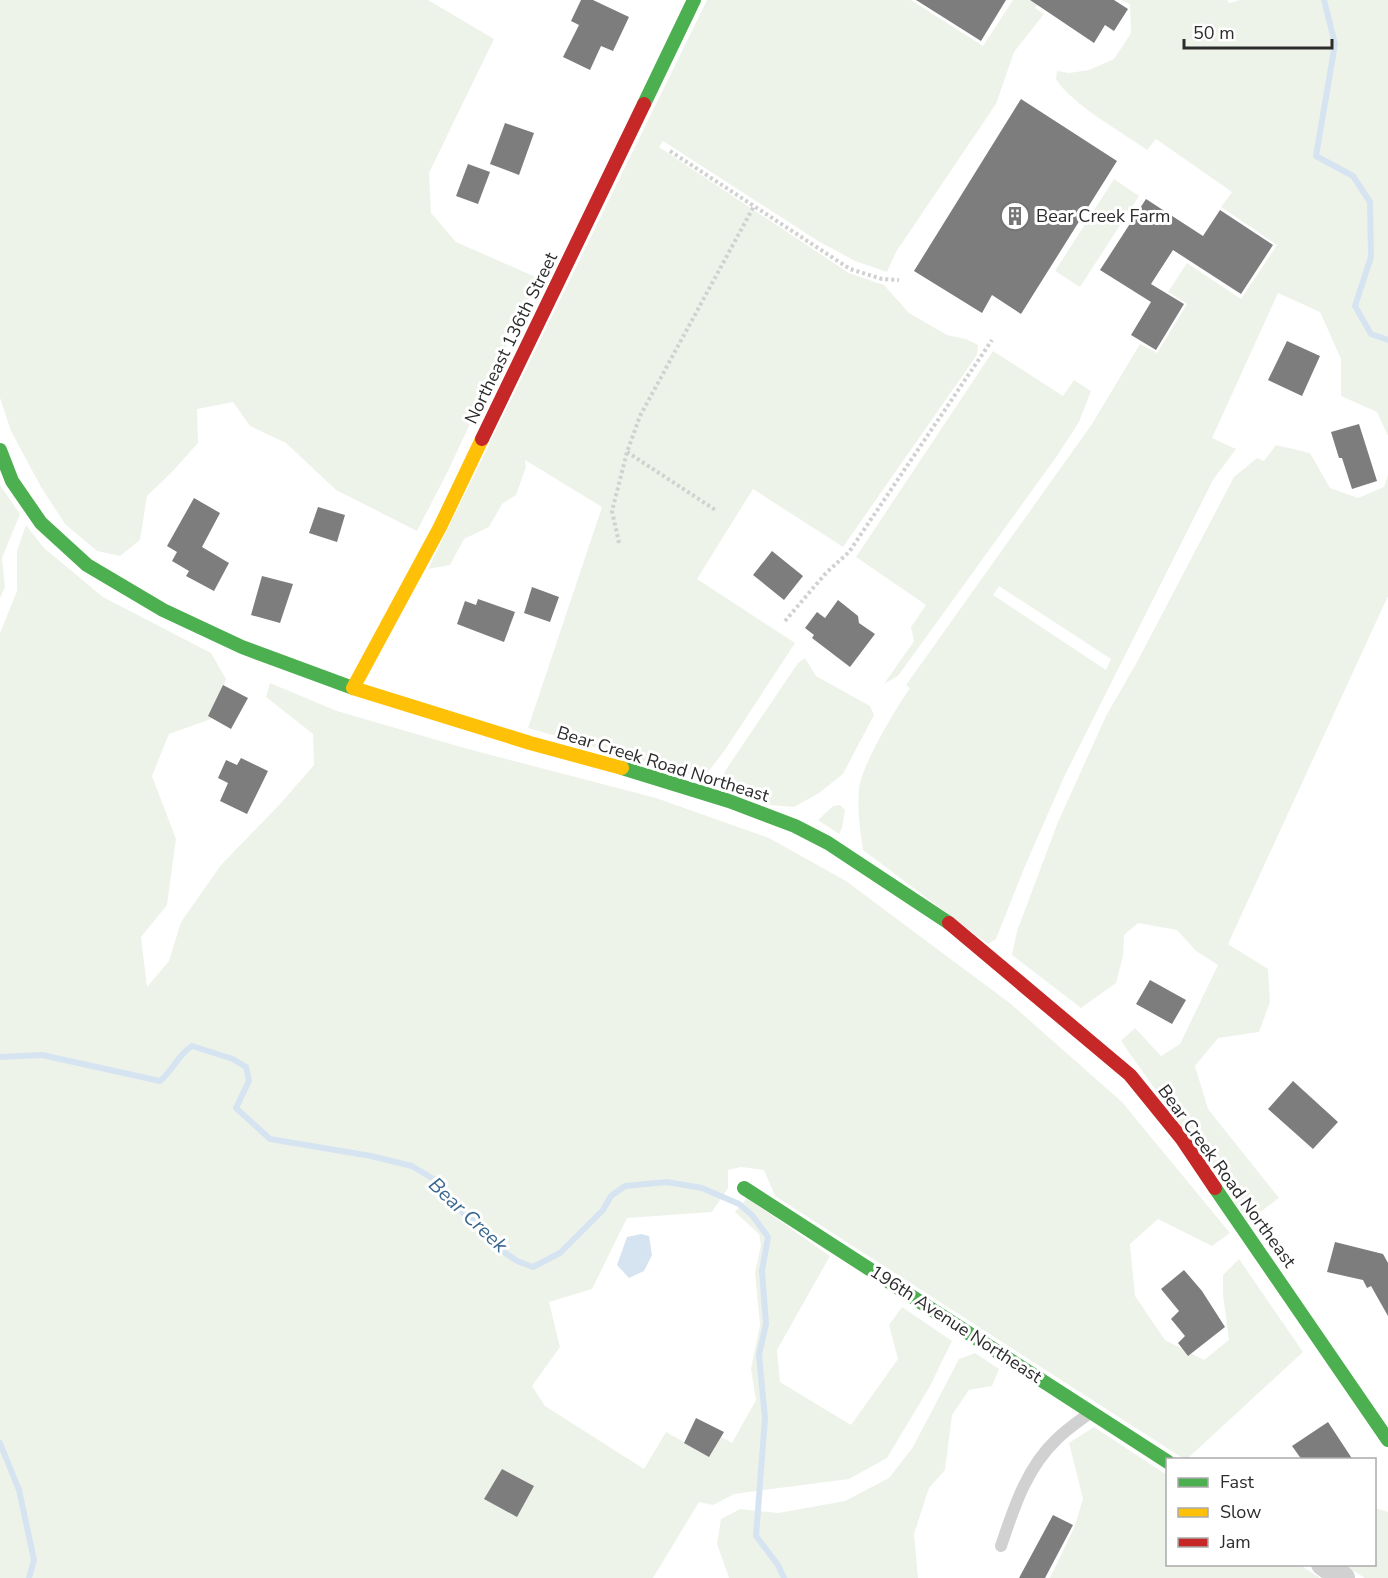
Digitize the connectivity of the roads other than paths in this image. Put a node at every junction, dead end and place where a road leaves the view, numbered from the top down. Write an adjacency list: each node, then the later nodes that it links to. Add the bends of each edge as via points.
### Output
1 (694, 0): 3 (street, Northeast 136th Street, via 440,527)
2 (0, 450): 3 (street, Bear Creek Road Northeast, via 12,481 41,523 87,565 163,610 242,647)
3 (354, 688): 6 (street, Bear Creek Road Northeast, via 653,777 773,818 828,843 944,919 1131,1075 1182,1139)
4 (744, 1188): 5 (street, 196th Avenue Northeast)
5 (1091, 1412): 7 (street, 196th Avenue Northeast); 8 (lane, via 1056,1439 1041,1457 1026,1480)
6 (1388, 1440)
7 (1166, 1461)
8 (1001, 1546)
9 (1326, 1566): 10 (street)
10 (1343, 1578)

